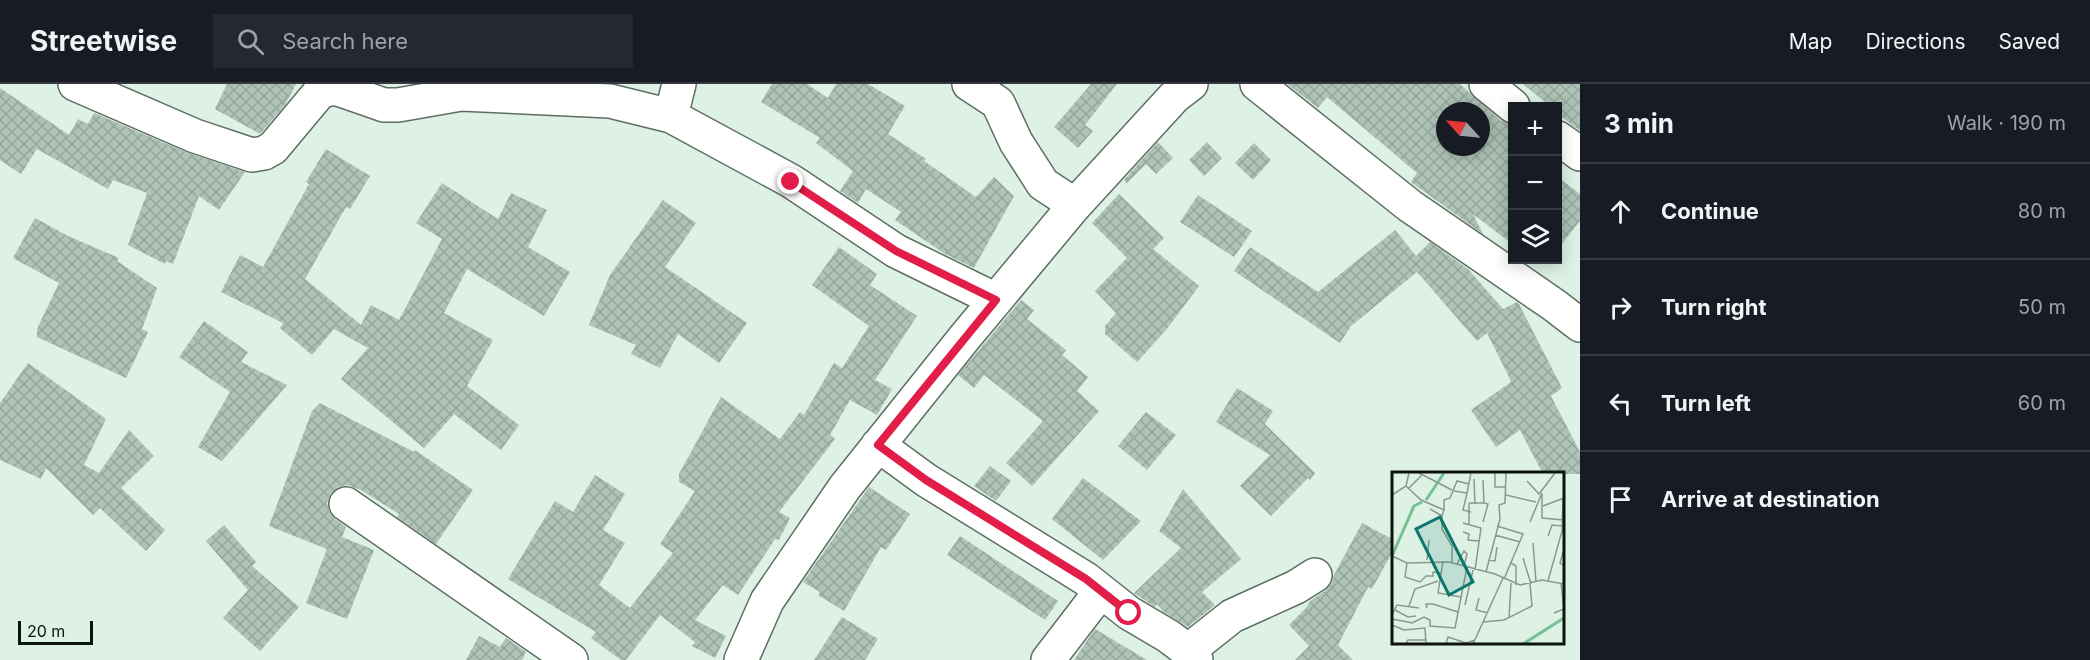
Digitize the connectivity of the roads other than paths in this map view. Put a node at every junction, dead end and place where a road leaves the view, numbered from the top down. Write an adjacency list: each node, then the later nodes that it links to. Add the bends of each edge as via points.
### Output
1 (75, 84): 8 (street, via 195,136 252,155 273,148 319,93 328,89 384,105 461,94 610,101)
2 (679, 84): 8 (street)
3 (969, 84): 11 (street, via 998,103 1016,142 1043,184)
4 (1257, 84): 13 (street, via 1410,206)
5 (1486, 84): 7 (street)
6 (1175, 88): 11 (street)
7 (1509, 102)
8 (671, 116): 12 (street, via 791,182 896,251)
9 (1562, 141): 10 (street)
10 (1580, 154)
11 (1075, 205): 12 (street)
12 (996, 300): 14 (street)
13 (1580, 325)
14 (878, 445): 17 (street); 20 (street, via 767,601)
15 (345, 504): 19 (street)
16 (1314, 574): 18 (street, via 1296,587 1232,616)
17 (1101, 591): 18 (street); 21 (street)
18 (1192, 656)
19 (571, 660)
20 (741, 660)
21 (1048, 660)

